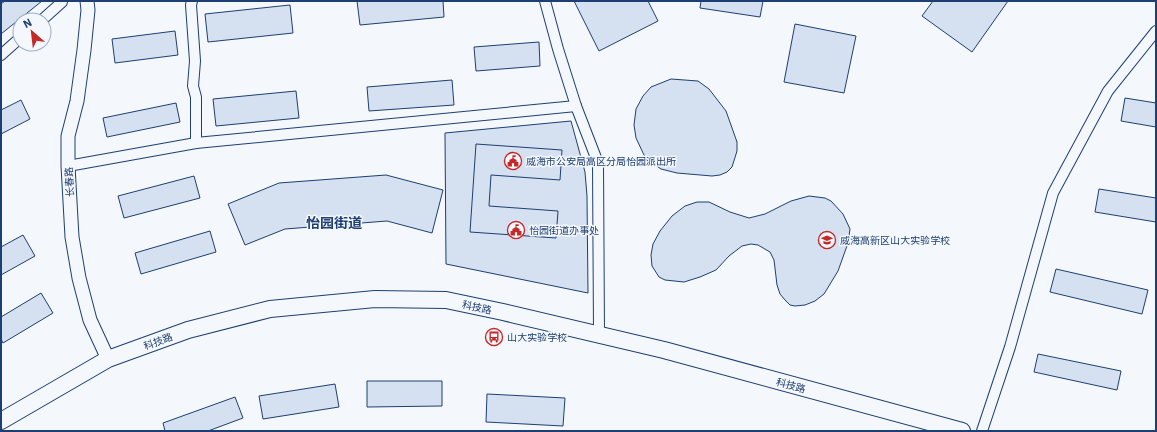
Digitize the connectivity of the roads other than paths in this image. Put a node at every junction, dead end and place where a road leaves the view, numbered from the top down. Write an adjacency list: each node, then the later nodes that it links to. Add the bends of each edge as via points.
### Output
1 (87, 1): 11 (street, 长春路, via 77,101 68,136)
2 (192, 1): 10 (street)
3 (545, 1): 9 (street)
4 (62, 2): 5 (street)
5 (51, 12)
6 (1156, 31): 16 (street, via 1108,91 1053,193 1010,347)
7 (12, 45): 8 (street)
8 (1, 55)
9 (576, 106): 10 (street); 12 (street, via 598,163)
10 (196, 143): 11 (street)
11 (68, 166): 13 (street, 长春路, via 72,237 79,278 90,320)
12 (599, 334): 13 (main road, 科技路, via 446,300 375,299 270,309 188,330); 15 (main road, 科技路)
13 (108, 359): 14 (main road, 科技路)
14 (1, 421)
15 (962, 431)
16 (982, 431)

